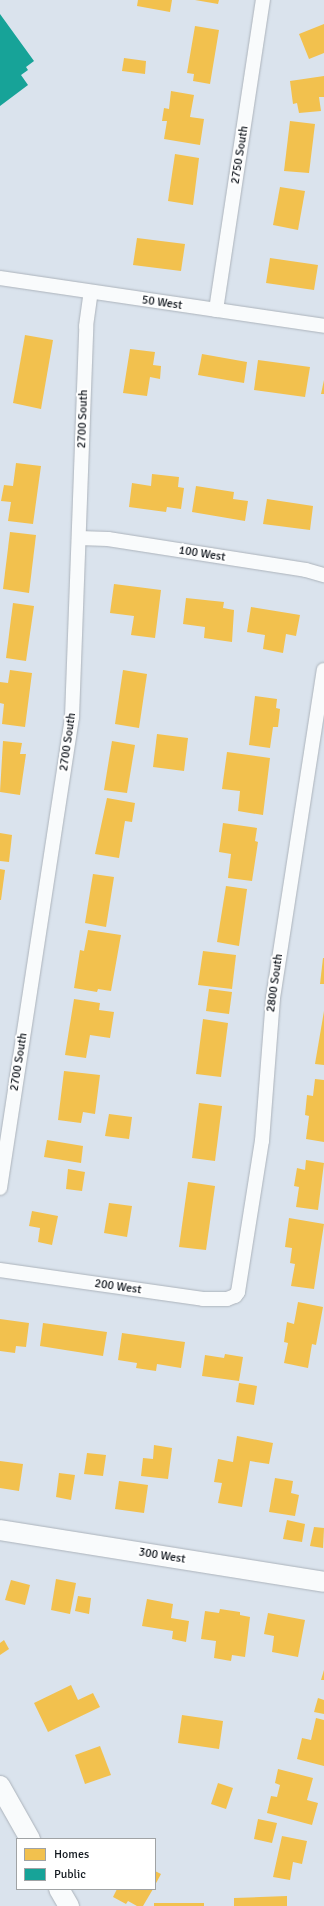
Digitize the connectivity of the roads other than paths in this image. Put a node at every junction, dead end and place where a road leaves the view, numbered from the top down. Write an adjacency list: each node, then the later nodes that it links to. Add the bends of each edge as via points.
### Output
1 (263, 0): 4 (street, 2750 South)
2 (0, 278): 3 (street, 50 West)
3 (91, 292): 4 (street, 50 West); 6 (street, 2700 South, via 86,326)
4 (216, 310): 5 (street, 50 West)
5 (324, 326)
6 (79, 538): 7 (street, 100 West, via 108,539); 9 (street, 2700 South, via 72,717)
7 (324, 575)
8 (324, 670): 11 (street, 2800 South, via 273,998 262,1141 240,1286)
9 (0, 1188)
10 (0, 1270): 11 (street, 200 West, via 203,1299)
11 (235, 1296)
12 (0, 1530): 13 (street, 300 West)
13 (324, 1582)
14 (0, 1786): 15 (street)
15 (29, 1838)
16 (60, 1890): 17 (street)
17 (69, 1906)

